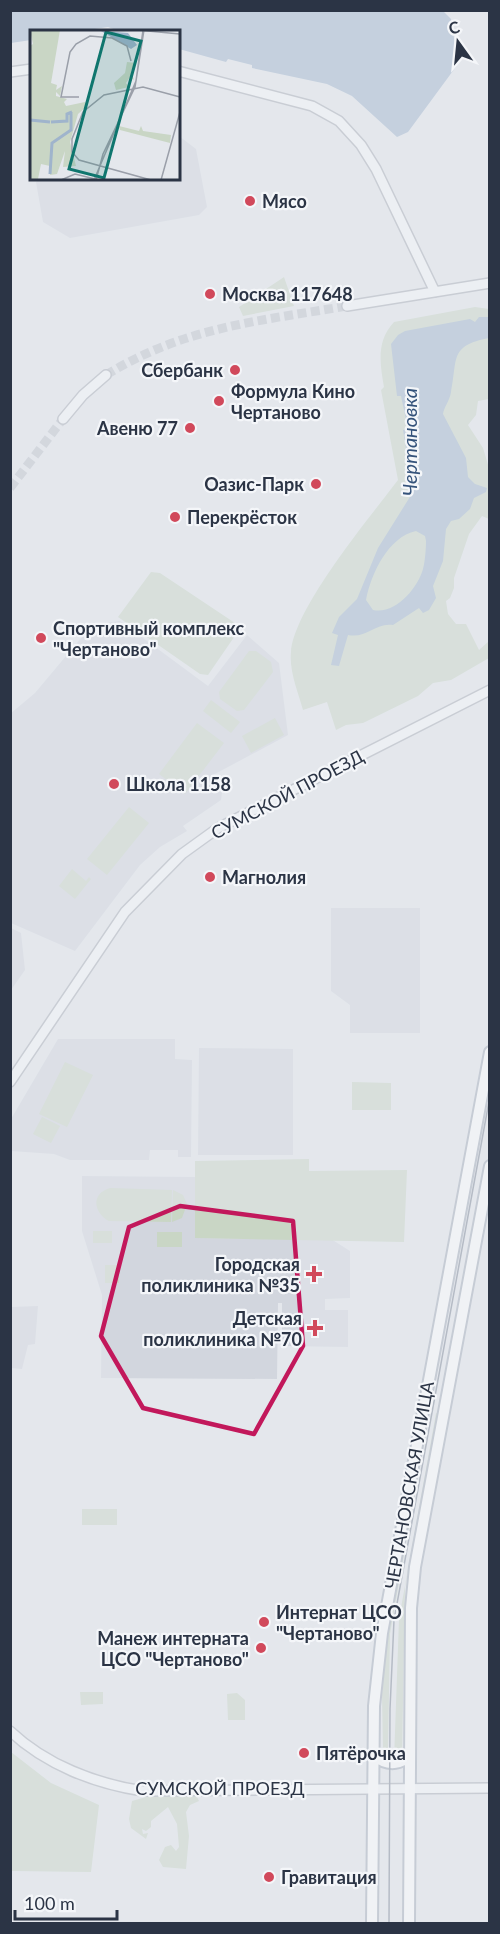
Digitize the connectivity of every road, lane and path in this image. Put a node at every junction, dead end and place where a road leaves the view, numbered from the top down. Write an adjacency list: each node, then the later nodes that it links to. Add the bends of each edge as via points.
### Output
1 (30, 69): 2 (street)
2 (10, 72)
3 (180, 72): 5 (street, via 312,106 339,121 361,145 380,176)
4 (489, 283): 5 (street)
5 (435, 292): 6 (street)
6 (347, 306)
7 (106, 375): 8 (street, via 82,395)
8 (63, 419)
9 (489, 690): 11 (street, СУМСКОЙ ПРОЕЗД, via 218,828 182,854 125,912)
10 (489, 1052): 13 (main road, ЧЕРТАНОВСКАЯ УЛИЦА)
11 (10, 1082)
12 (489, 1166): 14 (main road, ЧЕРТАНОВСКАЯ УЛИЦА)
13 (465, 1185): 14 (main road, via 471,1196 479,1197); 15 (main road, ЧЕРТАНОВСКАЯ УЛИЦА)
14 (485, 1192): 16 (main road, ЧЕРТАНОВСКАЯ УЛИЦА)
15 (458, 1224): 16 (main road, via 466,1220); 19 (main road, ЧЕРТАНОВСКАЯ УЛИЦА, via 382,1633 374,1706)
16 (478, 1228): 18 (main road, ЧЕРТАНОВСКАЯ УЛИЦА, via 415,1567)
17 (10, 1731): 20 (street, СУМСКОЙ ПРОЕЗД, via 60,1764 108,1786 143,1791)
18 (410, 1754): 19 (main road, via 401,1762 390,1764); 21 (main road, ЧЕРТАНОВСКАЯ УЛИЦА)
19 (374, 1755): 20 (main road, ЧЕРТАНОВСКАЯ УЛИЦА)
20 (374, 1787): 21 (street, СУМСКОЙ ПРОЕЗД); 23 (main road, ЧЕРТАНОВСКАЯ УЛИЦА)
21 (410, 1787): 22 (street, СУМСКОЙ ПРОЕЗД); 24 (main road, ЧЕРТАНОВСКАЯ УЛИЦА)
22 (489, 1788)
23 (372, 1923)
24 (410, 1923)

